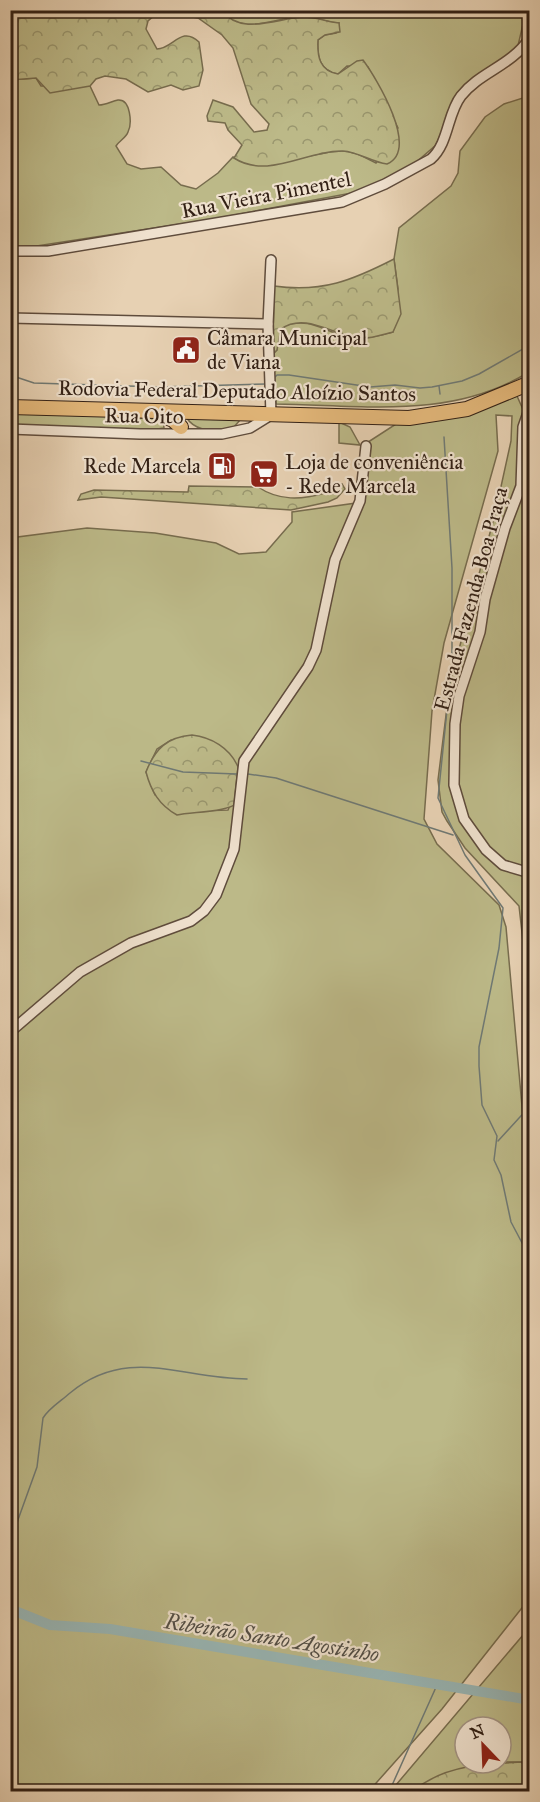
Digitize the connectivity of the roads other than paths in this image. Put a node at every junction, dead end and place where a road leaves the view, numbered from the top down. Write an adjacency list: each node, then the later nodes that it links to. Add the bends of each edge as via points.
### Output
1 (530, 38): 2 (street, Rua Vieira Pimentel, via 508,62 460,97 439,151 431,159 358,196 230,222 48,251)
2 (10, 251)
3 (270, 260): 5 (street)
4 (10, 318): 5 (street)
5 (268, 324): 11 (street)
6 (530, 383): 11 (highway, Rodovia Federal Deputado Aloízio Santos, via 483,404 440,415)
7 (10, 407): 9 (highway, Rodovia Federal Deputado Aloízio Santos)
8 (530, 407): 15 (street, Estrada Fazenda Boa Praça, via 524,427 521,486 505,528 480,632 459,696 454,785 464,819 486,850 502,865)
9 (156, 412): 10 (highway, Rodovia Federal Deputado Aloízio Santos); 13 (highway, via 173,420)
10 (185, 413): 11 (highway, Rodovia Federal Deputado Aloízio Santos); 13 (street, via 181,419)
11 (271, 415): 13 (street, Rua Oito, via 233,434)
12 (10, 429): 13 (street, Rua Oito)
13 (183, 431)
14 (366, 446): 16 (street, via 360,501 335,560 316,651 244,761 234,849 216,895 191,921 131,943 80,972)
15 (530, 873)
16 (10, 1032)

